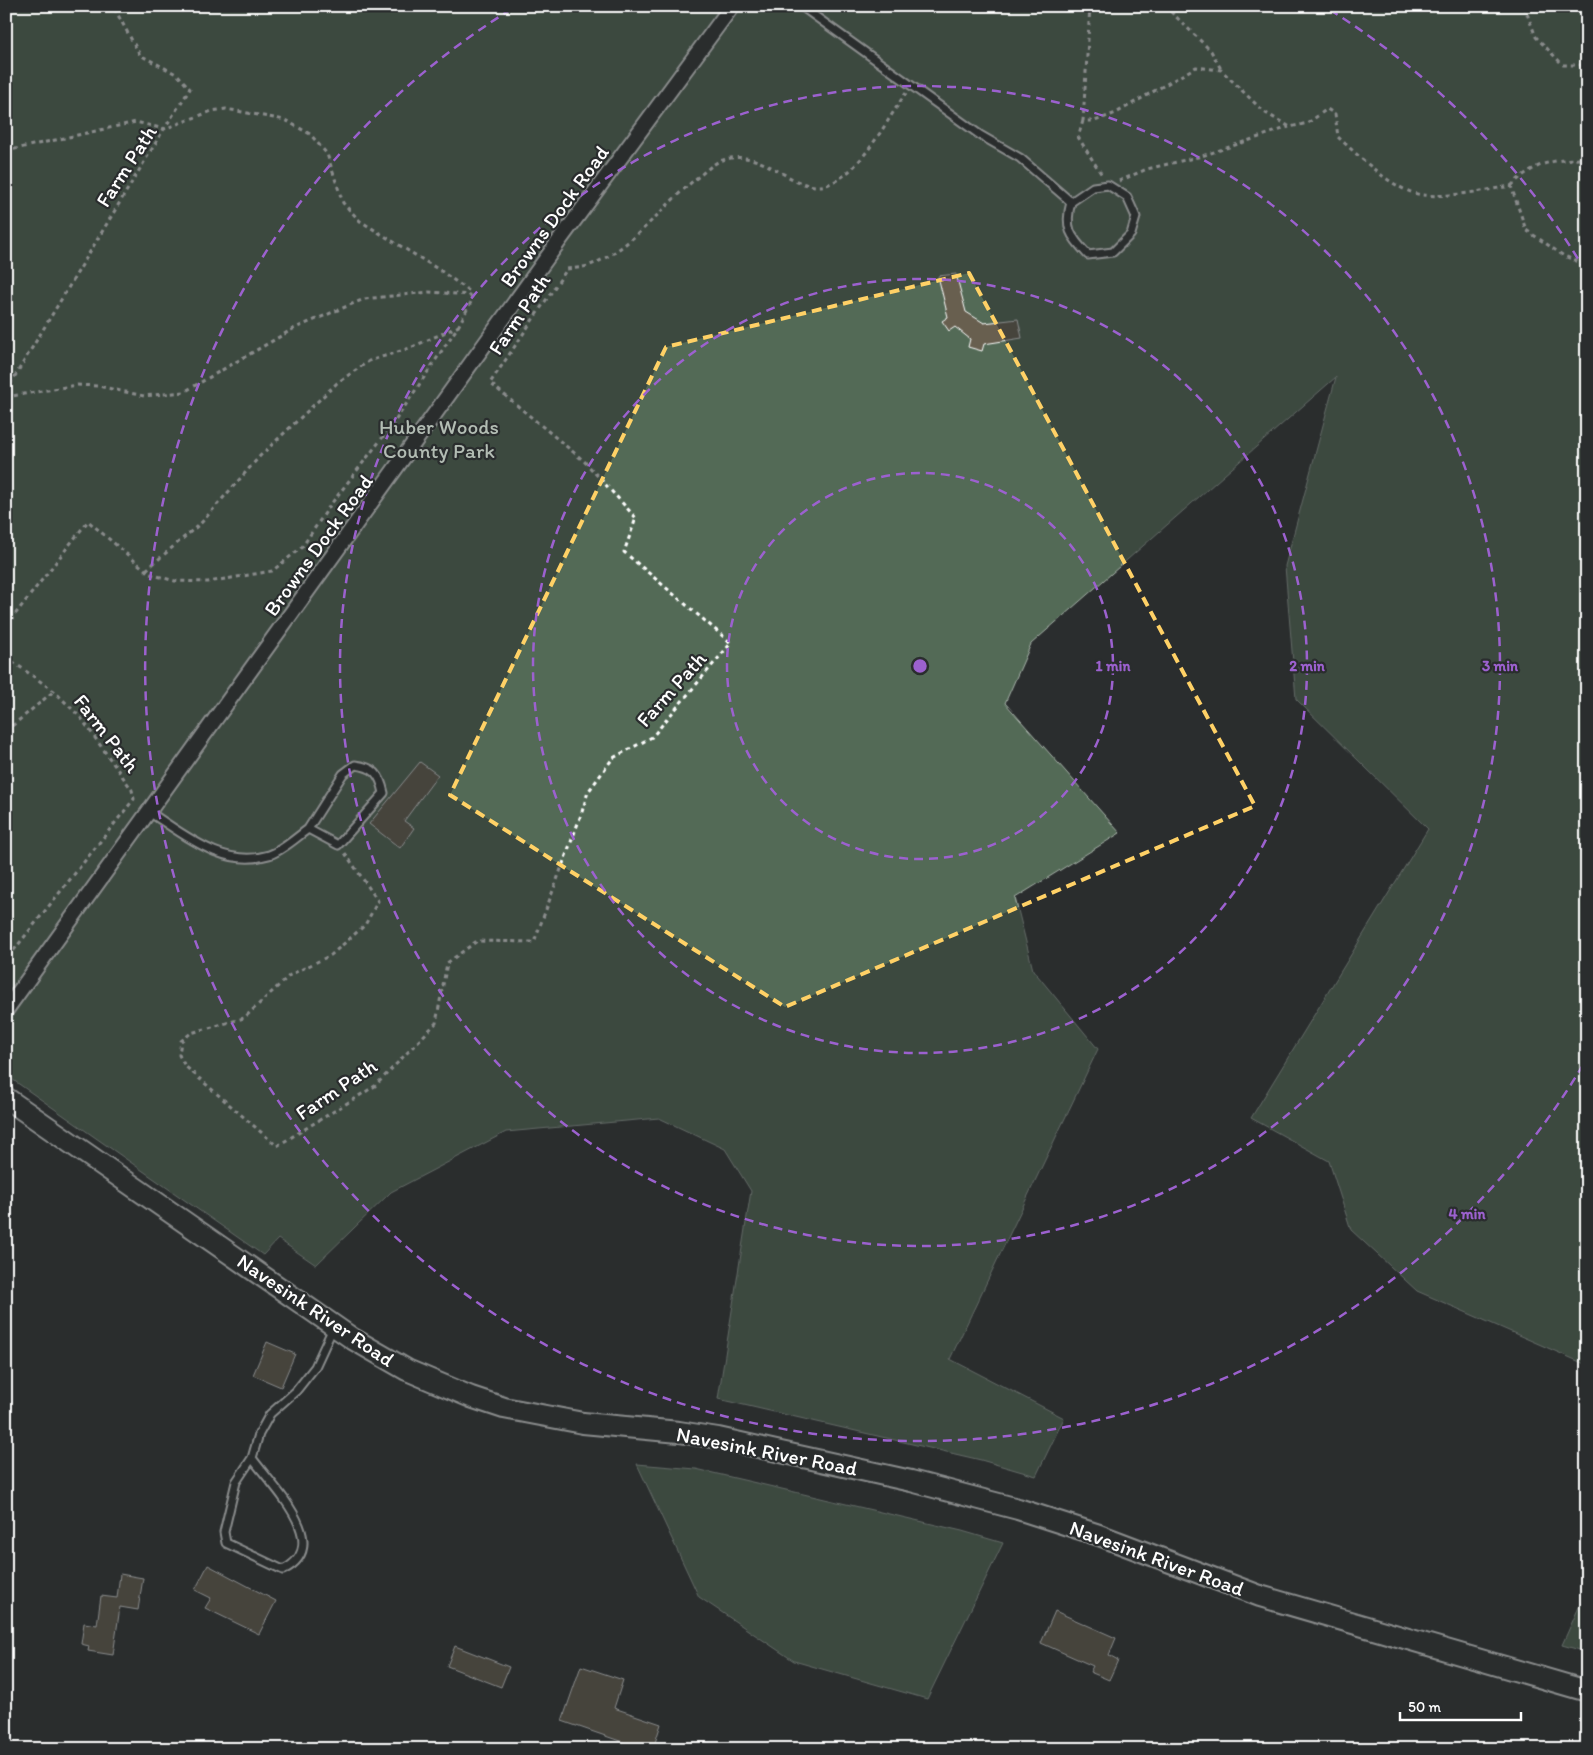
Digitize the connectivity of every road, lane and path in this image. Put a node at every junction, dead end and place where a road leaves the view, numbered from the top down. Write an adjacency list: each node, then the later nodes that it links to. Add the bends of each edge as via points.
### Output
1 (112, 6): 12 (path, via 140,55 178,75 190,89)
2 (732, 6): 28 (street, Browns Dock Road, via 559,240)
3 (801, 6): 9 (lane)
4 (1090, 6): 10 (path)
5 (1165, 6): 8 (path, via 1211,51)
6 (1524, 6): 7 (path, via 1536,37 1563,65)
7 (1587, 65)
8 (1221, 70): 10 (path, via 1196,67 1116,113 1095,121); 11 (path, via 1264,112)
9 (911, 84): 17 (lane, via 980,135 999,143 1020,158); 30 (path, Farm Path, via 854,168 828,184 804,185 772,165 745,156 721,160 620,247 589,265 567,269 490,383 584,462 636,518 624,552 731,643 652,737 613,758 588,792 534,942 477,941 448,964 436,1023 375,1086 277,1146 185,1066 179,1055 181,1041 191,1033 244,1018 290,975 331,955 365,924 378,902)
10 (1083, 121): 15 (path, via 1078,137)
11 (1290, 127): 15 (path, via 1202,156 1147,169); 16 (path, via 1308,122 1327,109 1335,114 1338,137 1390,182 1422,195)
12 (164, 128): 13 (path, via 136,122); 19 (path, Farm Path, via 226,109 285,120 310,134 327,154 343,203 360,221 441,271); 21 (path, Farm Path)
13 (6, 151)
14 (1587, 160): 16 (path, via 1554,160 1524,173)
15 (1108, 185): 17 (lane, via 1093,187); 17 (lane, via 1127,197 1136,217 1131,234 1113,252 1088,254 1074,240 1066,220)
16 (1512, 186): 18 (path, via 1526,230 1564,256)
17 (1071, 202)
18 (1587, 265)
19 (470, 295): 20 (path, Farm Path, via 472,300); 22 (path, via 429,292 364,299 293,329 184,392 144,396 77,385)
20 (459, 325): 23 (path, via 410,348 369,361 336,383 260,456 202,522); 23 (path, Farm Path, via 302,547 272,571 208,582 175,581)
21 (6, 390)
22 (6, 397)
23 (146, 570): 24 (path, Farm Path, via 88,521)
24 (6, 626)
25 (6, 658): 26 (path, Farm Path)
26 (54, 691): 27 (path); 31 (path, Farm Path, via 81,718 132,790 134,799)
27 (6, 731)
28 (149, 812): 29 (lane, via 216,853 236,858 270,855); 32 (street, Browns Dock Road)
29 (308, 829): 30 (lane); 30 (lane, via 343,774 355,765 370,767 380,778 384,793)
30 (338, 845)
31 (6, 960)
32 (6, 1010)
33 (6, 1098): 34 (main road, Navesink River Road)
34 (334, 1326): 35 (lane, via 315,1367 296,1391 270,1414 259,1434); 36 (main road, Navesink River Road, via 407,1370 504,1408 583,1423 718,1438 911,1481 1100,1535 1260,1596)
35 (252, 1458): 35 (lane, via 236,1482 224,1532 226,1543 283,1570 296,1564 302,1554 302,1530 286,1501)
36 (1587, 1691)

